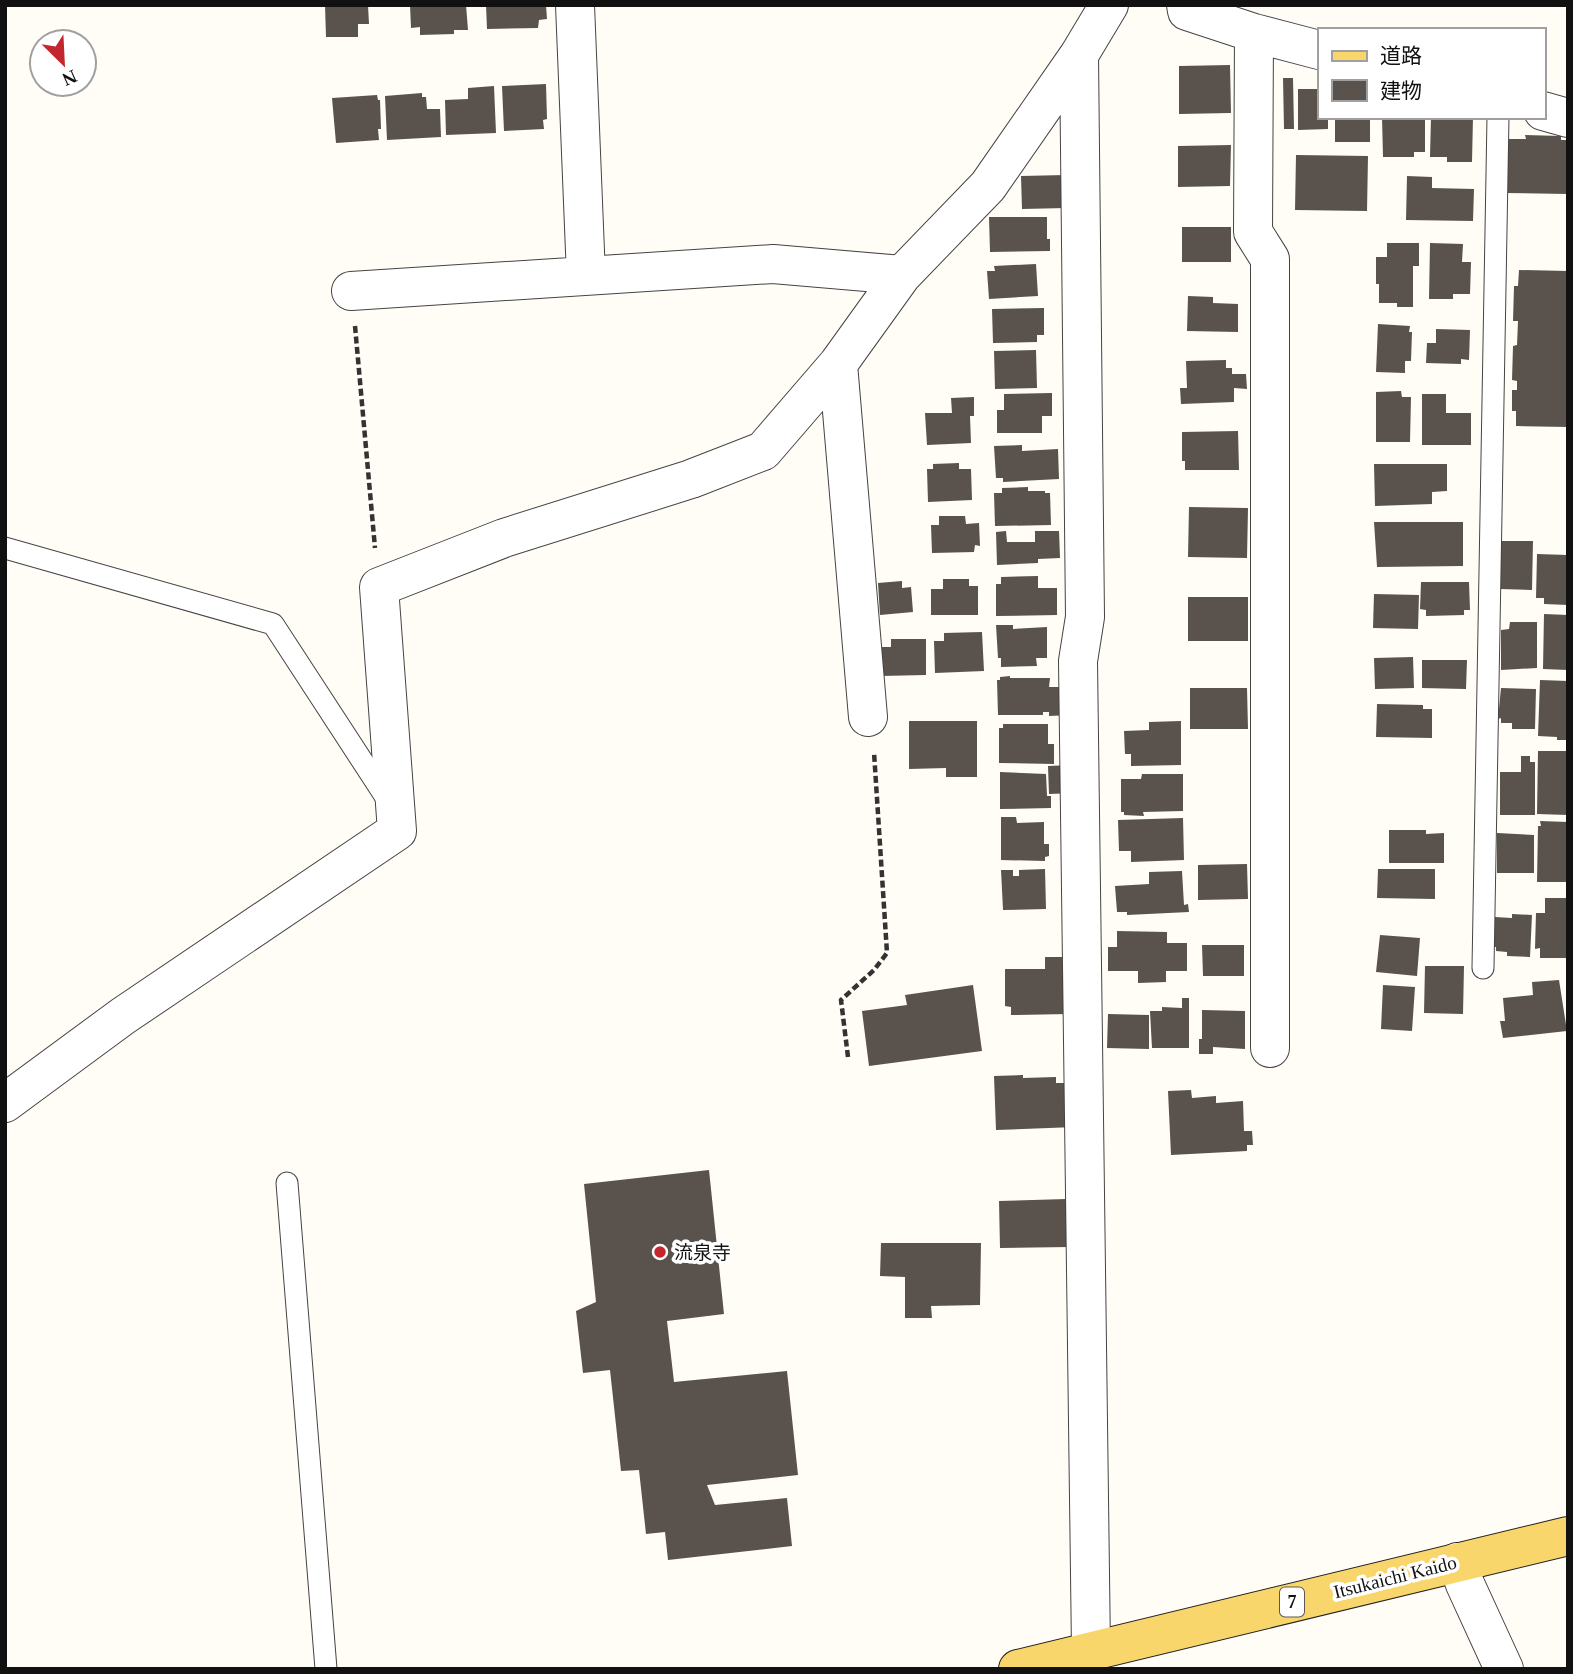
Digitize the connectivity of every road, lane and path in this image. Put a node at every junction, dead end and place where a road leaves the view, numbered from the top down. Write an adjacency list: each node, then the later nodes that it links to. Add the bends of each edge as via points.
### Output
1 (575, 5): 11 (street)
2 (1109, 5): 6 (street)
3 (1186, 5): 4 (street, via 1187,11)
4 (1254, 33): 5 (street); 19 (street, via 1253,232 1270,259)
5 (1318, 50)
6 (1079, 55): 10 (street, via 988,186); 25 (street, via 1085,617 1078,661)
7 (1545, 112): 8 (street)
8 (1568, 118)
9 (1497, 119): 18 (lane)
10 (902, 275): 11 (street, via 773,264); 13 (street)
11 (586, 276): 12 (street)
12 (351, 290): 15 (path)
13 (838, 364): 15 (street, via 763,451 691,479 504,538); 16 (street)
14 (5, 548): 17 (lane, via 273,624)
15 (379, 587): 17 (street)
16 (867, 717): 20 (path, via 872,732 887,953 841,1000)
17 (396, 812): 21 (street, via 397,831 123,1016)
18 (1483, 968)
19 (1270, 1048)
20 (848, 1057)
21 (5, 1103)
22 (287, 1183): 26 (lane)
23 (1568, 1536): 24 (main road, Itsukaichi Kaido / 7)
24 (1457, 1562): 25 (main road, Itsukaichi Kaido / 7); 28 (street)
25 (1091, 1650): 27 (main road, Itsukaichi Kaido / 7)
26 (326, 1669)
27 (1018, 1669)
28 (1504, 1669)

